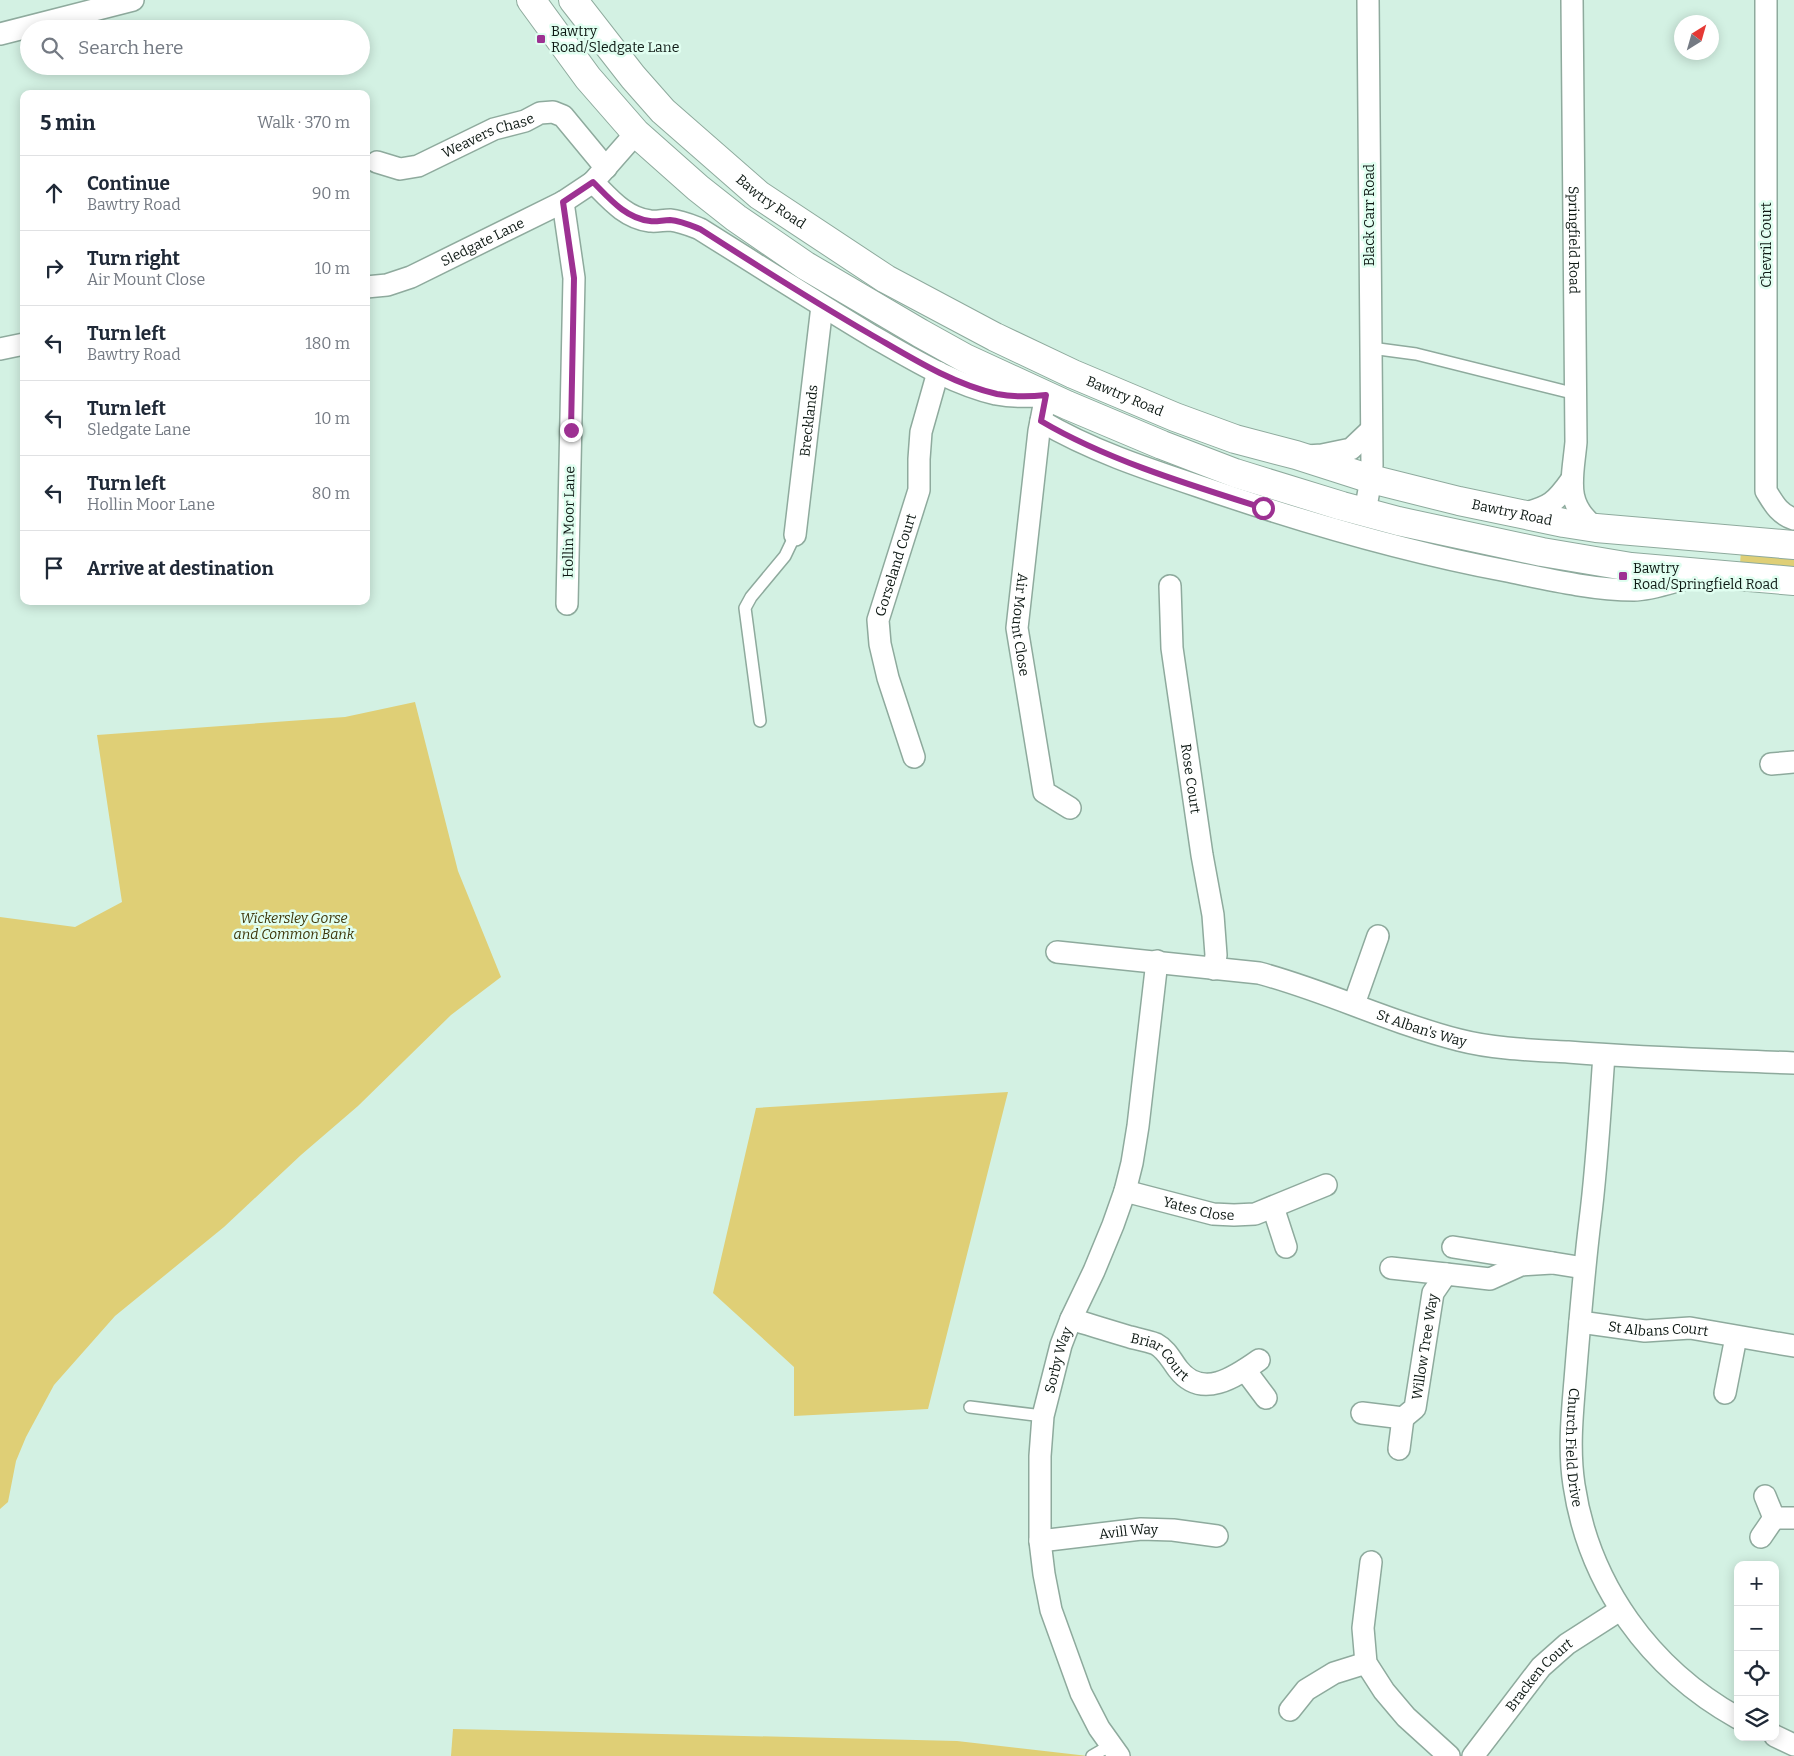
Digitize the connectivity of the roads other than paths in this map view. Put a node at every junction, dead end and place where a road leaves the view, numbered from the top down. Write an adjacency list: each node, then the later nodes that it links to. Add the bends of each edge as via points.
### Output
1 (133, 0): 7 (street)
2 (531, 0): 10 (main road, via 588,78)
3 (574, 0): 23 (main road, Bawtry Road, via 633,77 694,140 759,196 886,279 1073,374 1235,439)
4 (1368, 0): 18 (street, Black Carr Road)
5 (1572, 0): 20 (street, Springfield Road)
6 (1766, 0): 29 (street, Chevril Court, via 1766,491 1784,516)
7 (55, 20)
8 (20, 29): 9 (street)
9 (0, 34)
10 (636, 133): 12 (street); 21 (main road, via 736,218 806,266 965,358)
11 (377, 162): 12 (street, Weavers Chase, via 400,169 418,166 494,129 525,121 546,111 558,113 566,120)
12 (600, 174): 13 (street, Sledgate Lane); 15 (street, via 614,203 632,217 651,222 684,222 700,229)
13 (563, 202): 14 (street, Sledgate Lane, via 411,277); 36 (street, Hollin Moor Lane, via 574,278)
14 (370, 287)
15 (822, 306): 19 (street); 31 (street, Brecklands)
16 (20, 345): 17 (street)
17 (0, 348)
18 (1370, 348): 20 (lane, via 1416,354); 22 (street, Black Carr Road)
19 (938, 372): 21 (street, via 976,388); 38 (street, Gorseland Court, via 921,432 919,490 878,620 888,678)
20 (1576, 394): 25 (street, Springfield Road)
21 (1043, 408): 26 (main road); 33 (street, via 1055,429 1123,460 1308,523 1472,565 1636,590); 41 (street, Air Mount Close, via 1017,628 1044,792)
22 (1371, 430): 23 (street, via 1351,449); 24 (street, Black Carr Road)
23 (1306, 459): 24 (main road, Bawtry Road); 26 (main road)
24 (1371, 479): 27 (street, Black Carr Road); 28 (main road, Bawtry Road)
25 (1572, 479): 28 (street, via 1547,507); 30 (street, Springfield Road, via 1575,503 1586,520)
26 (1306, 495): 27 (main road)
27 (1365, 512): 33 (main road, via 1542,552 1631,566)
28 (1522, 514): 30 (main road, Bawtry Road)
29 (1794, 519)
30 (1596, 528): 32 (main road, Bawtry Road)
31 (795, 535): 37 (lane, via 785,556 745,608)
32 (1794, 545)
33 (1705, 573): 34 (main road)
34 (1794, 581)
35 (1170, 586): 45 (street, Rose Court, via 1172,648 1213,915)
36 (567, 604)
37 (760, 721)
38 (914, 757)
39 (1794, 762): 40 (street)
40 (1771, 764)
41 (1070, 808)
42 (1378, 936): 46 (street)
43 (1057, 952): 44 (street, St Alban's Way)
44 (1157, 962): 45 (street, St Alban's Way); 50 (street, Sorby Way, via 1138,1126)
45 (1214, 969): 46 (street, St Alban's Way, via 1258,972)
46 (1354, 1004): 47 (street, St Alban's Way, via 1459,1040 1492,1047)
47 (1604, 1055): 48 (street, St Alban's Way); 56 (street, Church Field Drive)
48 (1794, 1063)
49 (1326, 1185): 51 (street, Yates Close)
50 (1125, 1190): 51 (street, Yates Close, via 1213,1214 1255,1214); 58 (street, Sorby Way, via 1094,1271)
51 (1273, 1207): 52 (street)
52 (1286, 1247)
53 (1453, 1247): 54 (street, Willow Tree Way)
54 (1552, 1263): 56 (street, Willow Tree Way); 57 (street, Willow Tree Way, via 1521,1265 1490,1279)
55 (1391, 1268): 57 (street, Willow Tree Way)
56 (1584, 1268): 59 (street, Church Field Drive)
57 (1446, 1274): 67 (street, Willow Tree Way, via 1434,1293 1415,1408)
58 (1071, 1319): 63 (street, Briar Court, via 1156,1344 1169,1354 1185,1378 1197,1383 1210,1385 1222,1382 1252,1365); 66 (street, Sorby Way)
59 (1580, 1322): 60 (street, St Albans Court, via 1645,1331 1690,1328); 75 (street, Church Field Drive, via 1572,1417 1574,1485 1584,1529)
60 (1736, 1336): 61 (street, St Albans Court); 62 (street)
61 (1794, 1346)
62 (1725, 1392)
63 (1266, 1398)
64 (970, 1407): 66 (lane)
65 (1362, 1413): 67 (street, Willow Tree Way)
66 (1043, 1416): 73 (street, Sorby Way)
67 (1403, 1418): 68 (street, Willow Tree Way)
68 (1399, 1449)
69 (1765, 1496): 70 (street)
70 (1784, 1518): 72 (street)
71 (1217, 1536): 73 (street, Avill Way, via 1141,1529)
72 (1761, 1537)
73 (1040, 1541): 81 (street, Sorby Way, via 1051,1610 1063,1646 1081,1693)
74 (1371, 1562): 76 (street, via 1363,1628)
75 (1620, 1610): 78 (street, Church Field Drive, via 1668,1668); 84 (street, Bracken Court, via 1567,1644 1541,1667)
76 (1366, 1663): 77 (street, via 1334,1673 1306,1690); 83 (street, via 1406,1717)
77 (1290, 1710)
78 (1734, 1715)
79 (1779, 1738): 80 (street)
80 (1794, 1745)
81 (1115, 1750): 82 (lane)
82 (1092, 1756)
83 (1449, 1756)
84 (1473, 1756)

